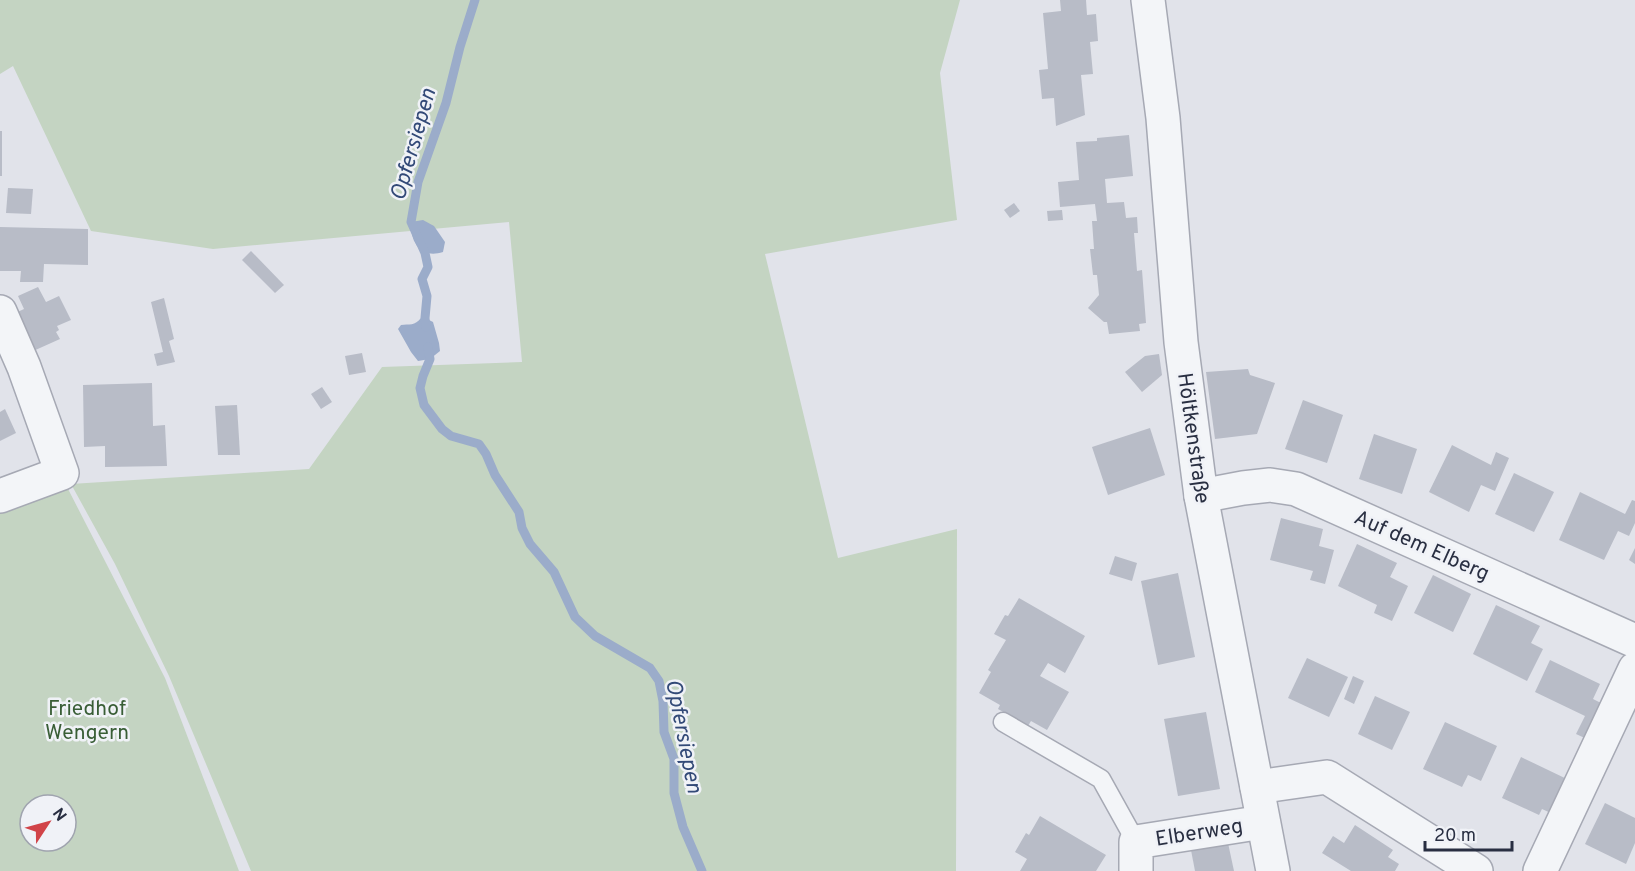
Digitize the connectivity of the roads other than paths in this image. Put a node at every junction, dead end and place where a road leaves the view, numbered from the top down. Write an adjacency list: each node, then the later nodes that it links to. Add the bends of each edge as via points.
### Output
1 (1148, 0): 4 (street, Höltkenstraße, via 1163,118 1181,342)
2 (0, 312): 3 (street, via 62,472)
3 (0, 496)
4 (1201, 496): 5 (street, Auf dem Elberg, via 1270,485 1296,489); 8 (street, Höltkenstraße)
5 (1635, 640)
6 (1635, 669): 13 (street)
7 (1003, 722): 10 (lane, via 1101,779)
8 (1257, 787): 9 (street, Höltkenstraße); 12 (street, via 1327,777)
9 (1263, 822): 10 (street, Elberweg); 11 (street, Höltkenstraße)
10 (1136, 857)
11 (1273, 871)
12 (1476, 871)
13 (1540, 871)

